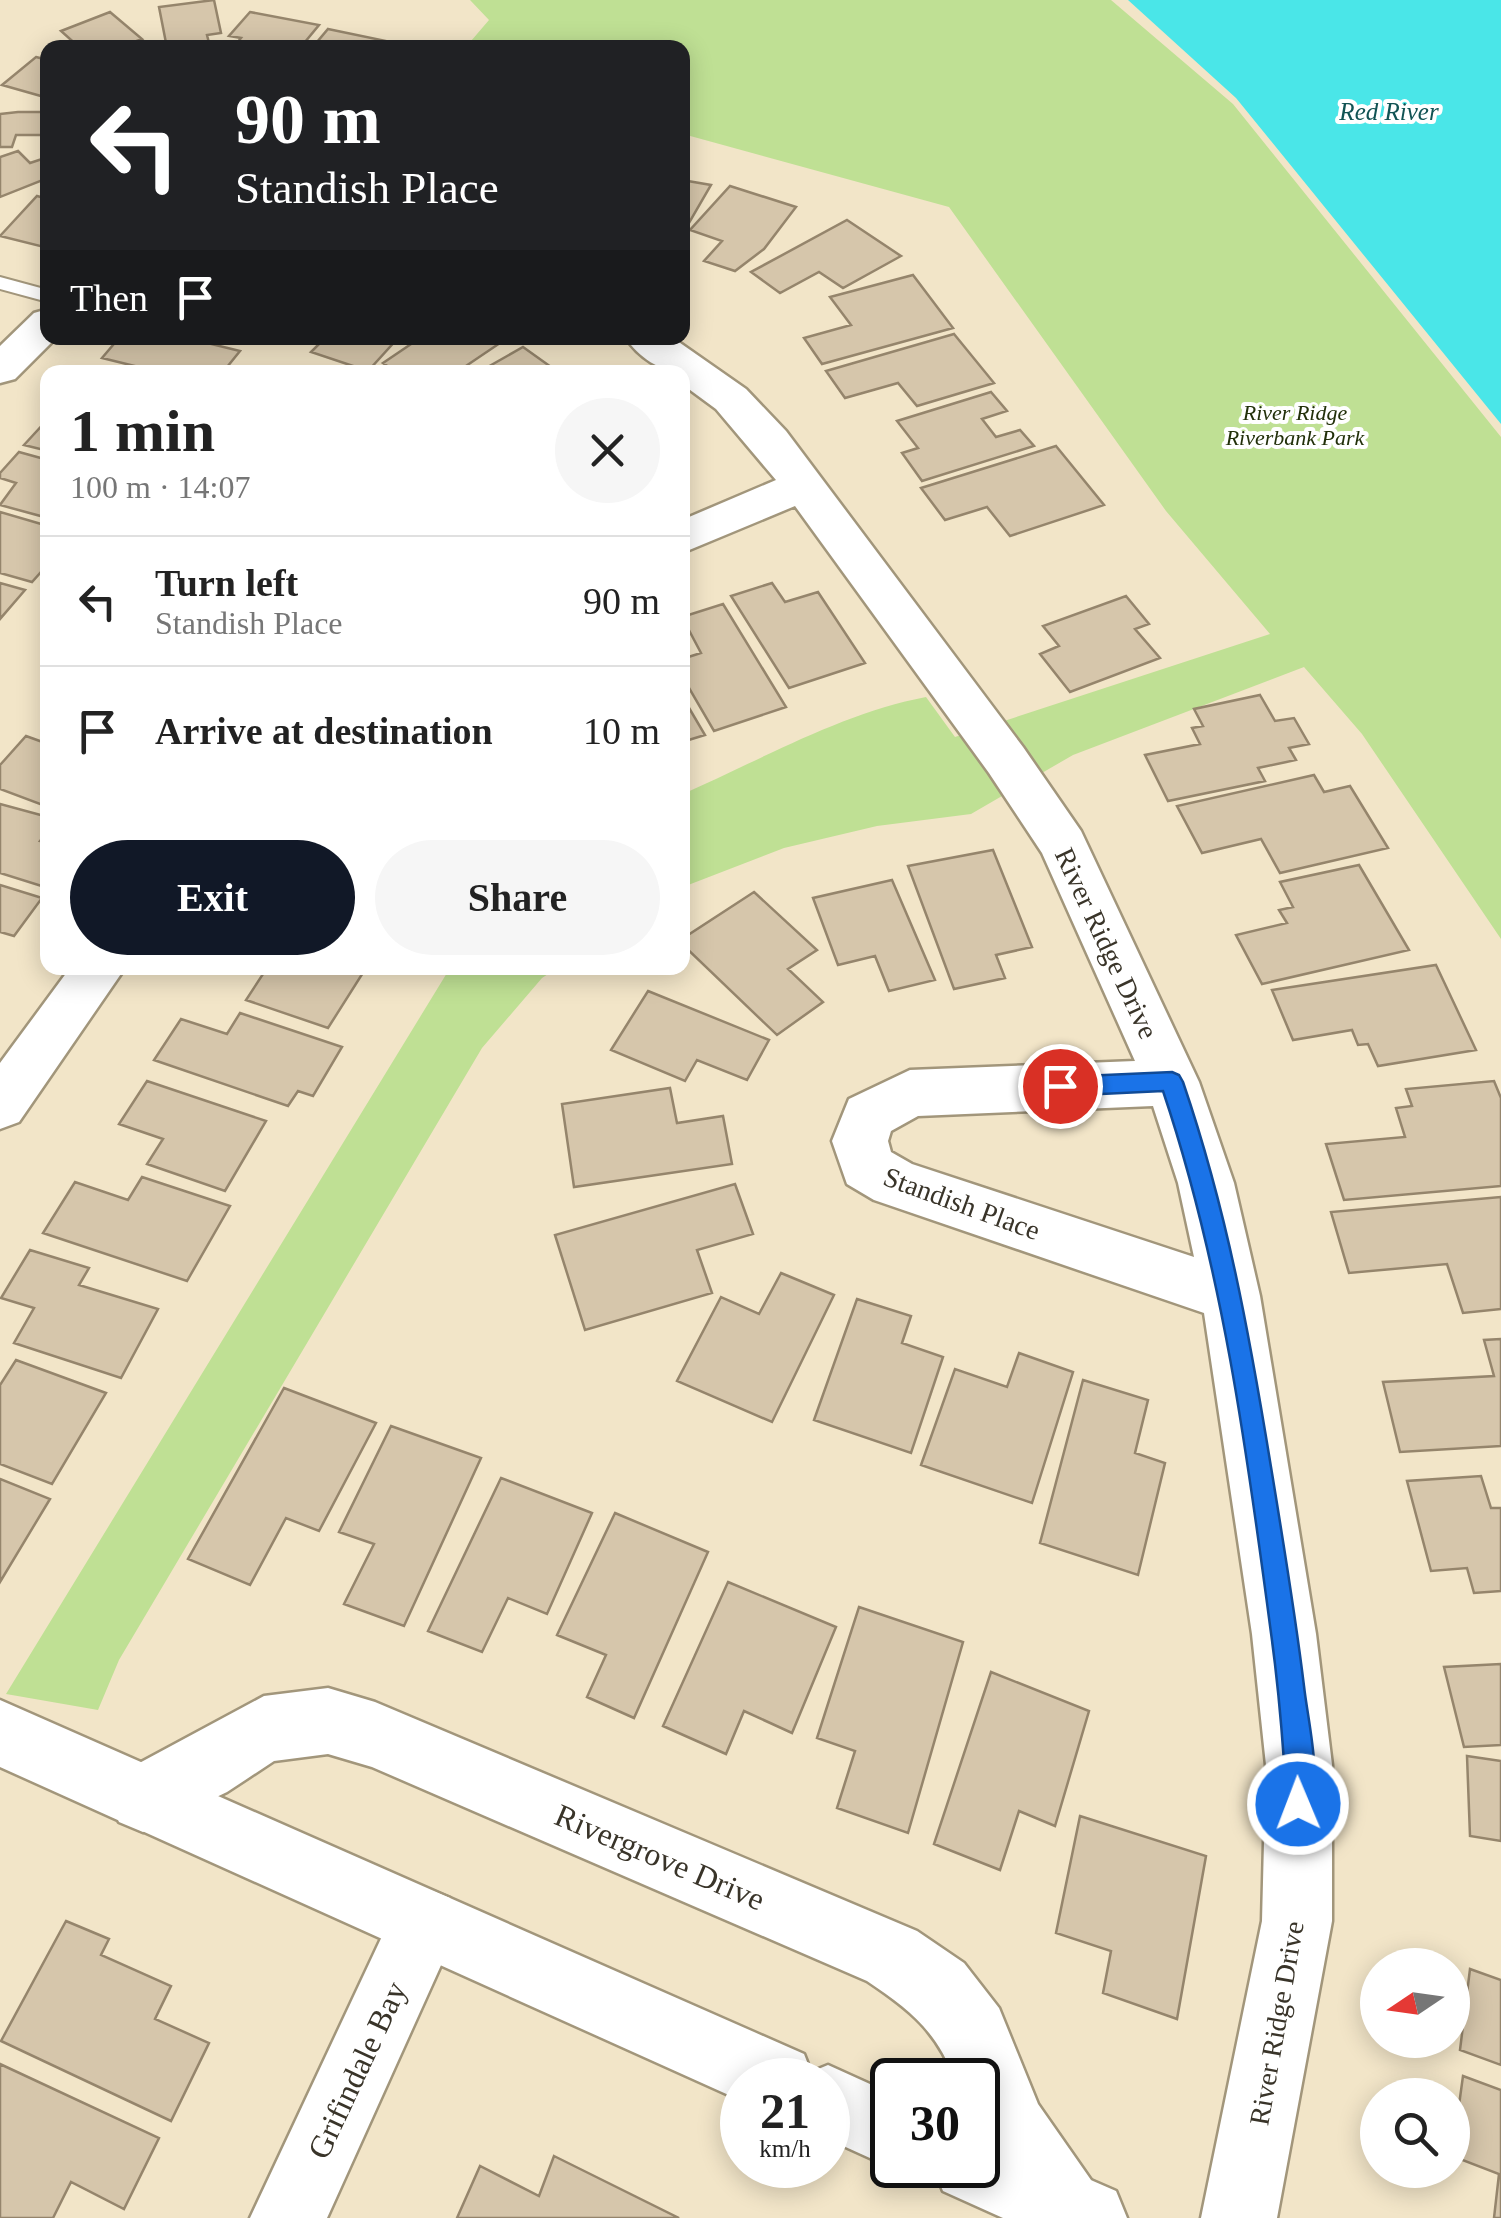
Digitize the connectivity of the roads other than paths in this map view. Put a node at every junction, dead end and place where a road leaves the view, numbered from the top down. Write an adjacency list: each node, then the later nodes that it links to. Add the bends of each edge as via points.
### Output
1 (0, 284): 2 (lane)
2 (40, 294)
3 (40, 330): 6 (street)
4 (656, 345): 5 (street, River Ridge Drive)
5 (683, 365)
6 (0, 370)
7 (690, 370): 8 (street, River Ridge Drive, via 771,441)
8 (801, 486): 9 (street); 11 (street, River Ridge Drive, via 1063,845)
9 (690, 535)
10 (93, 975): 12 (street)
11 (1172, 1082): 13 (street, River Ridge Drive, via 1206,1183); 13 (street, Standish Place, via 910,1093 868,1116 860,1141 868,1166 894,1183)
12 (0, 1106)
13 (1232, 1296): 21 (street, River Ridge Drive, via 1298,1765 1298,1920)
14 (0, 1734): 15 (street)
15 (143, 1798): 16 (street); 19 (street, Rivergrove Drive, via 264,1728 328,1721 375,1735 892,1956 939,1988 974,2032 1010,2128)
16 (425, 1923): 17 (street); 20 (street, Grifindale Bay)
17 (729, 2058)
18 (1000, 2179): 19 (street, Rivergrove Drive)
19 (1076, 2213)
20 (288, 2218)
21 (1239, 2218)

